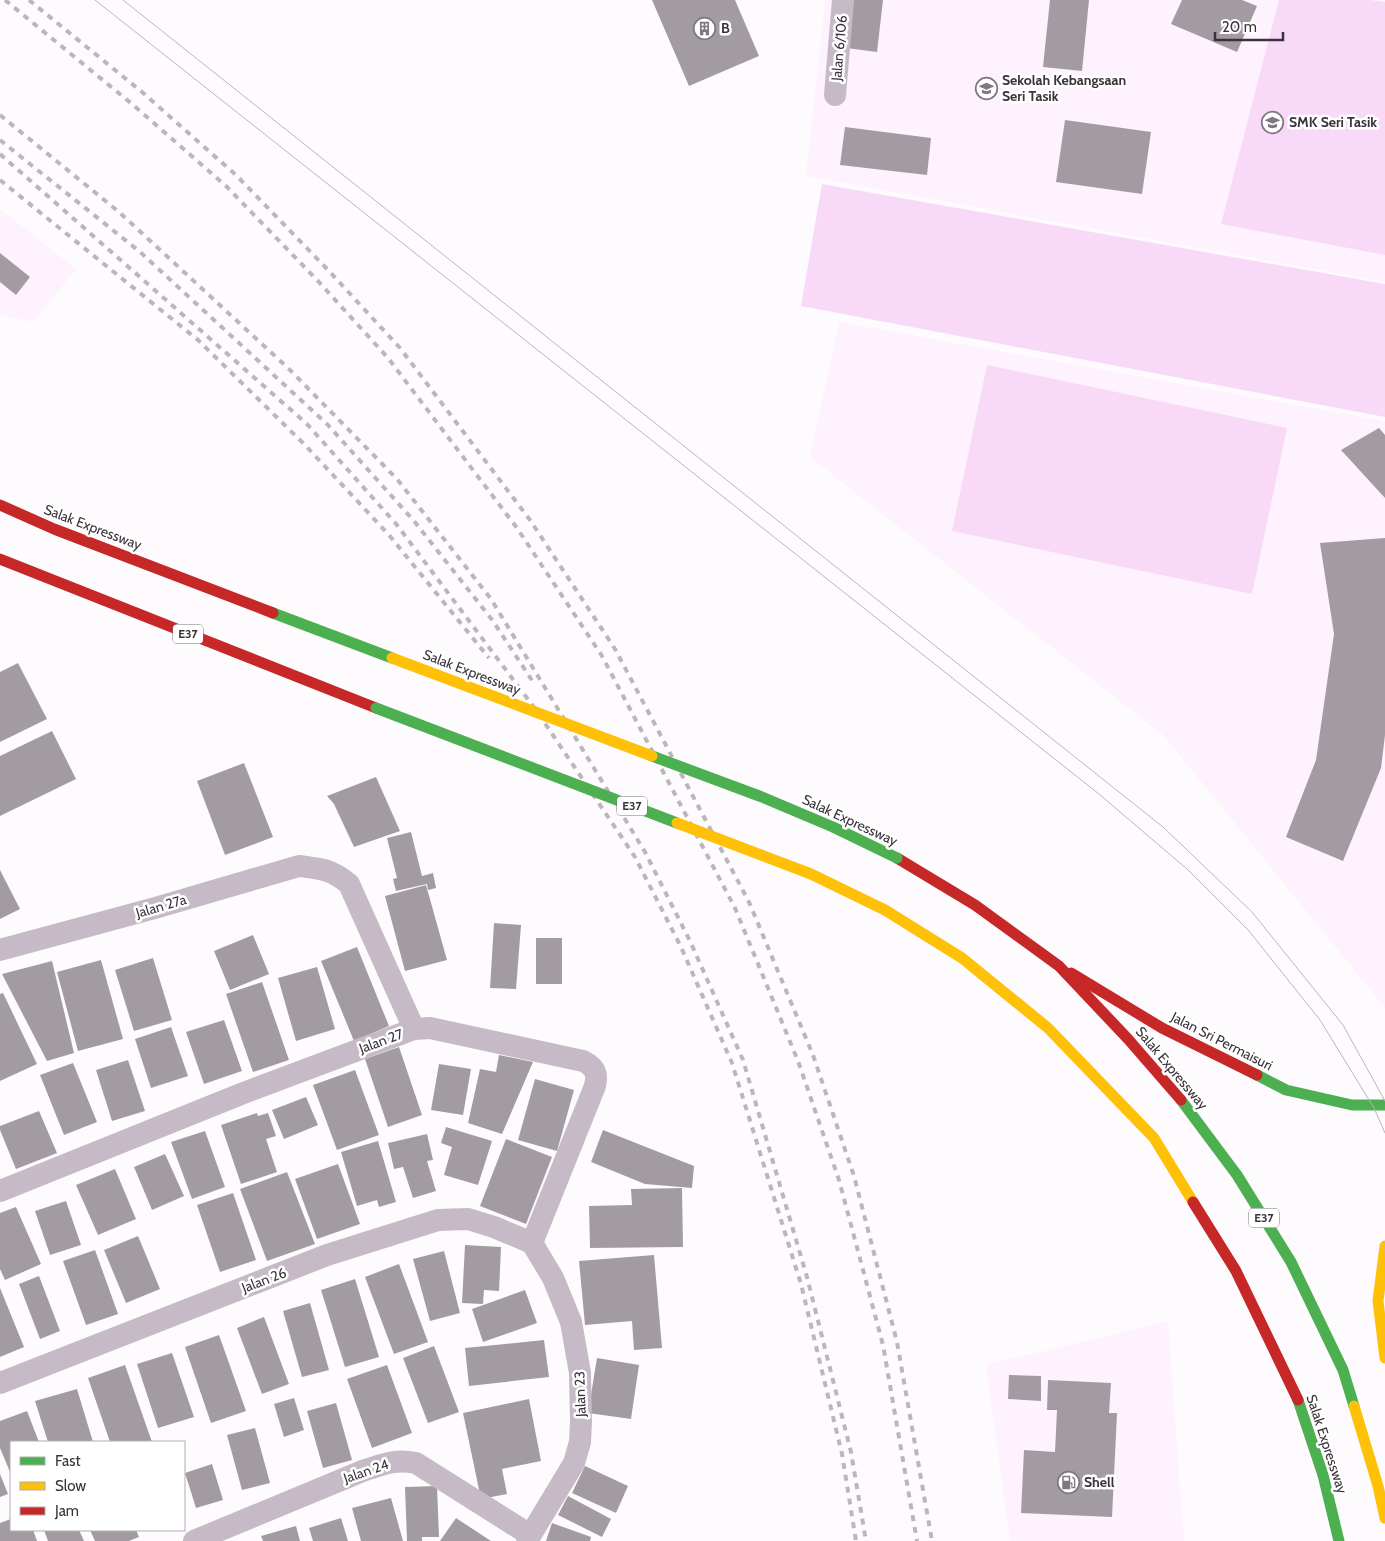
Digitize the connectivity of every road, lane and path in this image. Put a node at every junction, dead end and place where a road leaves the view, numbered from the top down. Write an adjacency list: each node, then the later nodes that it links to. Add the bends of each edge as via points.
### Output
1 (843, 0): 2 (street, Jalan 6/106)
2 (835, 95)
3 (0, 505): 6 (main road, Salak Expressway / E37, bridge, via 54,529 762,797 833,827 897,858 975,905)
4 (0, 559): 17 (main road, Salak Expressway / E37, bridge, via 376,708 810,874 885,910 962,958 1048,1028 1154,1138 1236,1271 1297,1396 1323,1475)
5 (0, 950): 7 (street, Jalan 27a, via 299,866 323,869 337,874 349,884)
6 (1059, 966): 8 (main road, Jalan Sri Permaisuri, via 1162,1028 1286,1090 1352,1105); 14 (main road, Salak Expressway / E37, via 1184,1103 1237,1175 1291,1262 1343,1370)
7 (414, 1029): 9 (street, Jalan 27, via 241,1094); 10 (street, Jalan 27, via 430,1028 583,1061 592,1066 597,1076 596,1086)
8 (1385, 1106)
9 (0, 1191)
10 (532, 1243): 13 (street, Jalan 26, via 468,1219 438,1220 327,1255); 15 (street, Jalan 23, via 553,1278 571,1322 580,1373 582,1422 574,1463)
11 (1385, 1246): 12 (main road, via 1378,1301)
12 (1385, 1358)
13 (0, 1383)
14 (1385, 1518)
15 (529, 1538): 16 (street, Jalan 24, via 416,1463 403,1461 365,1470)
16 (194, 1541)
17 (1339, 1541)

